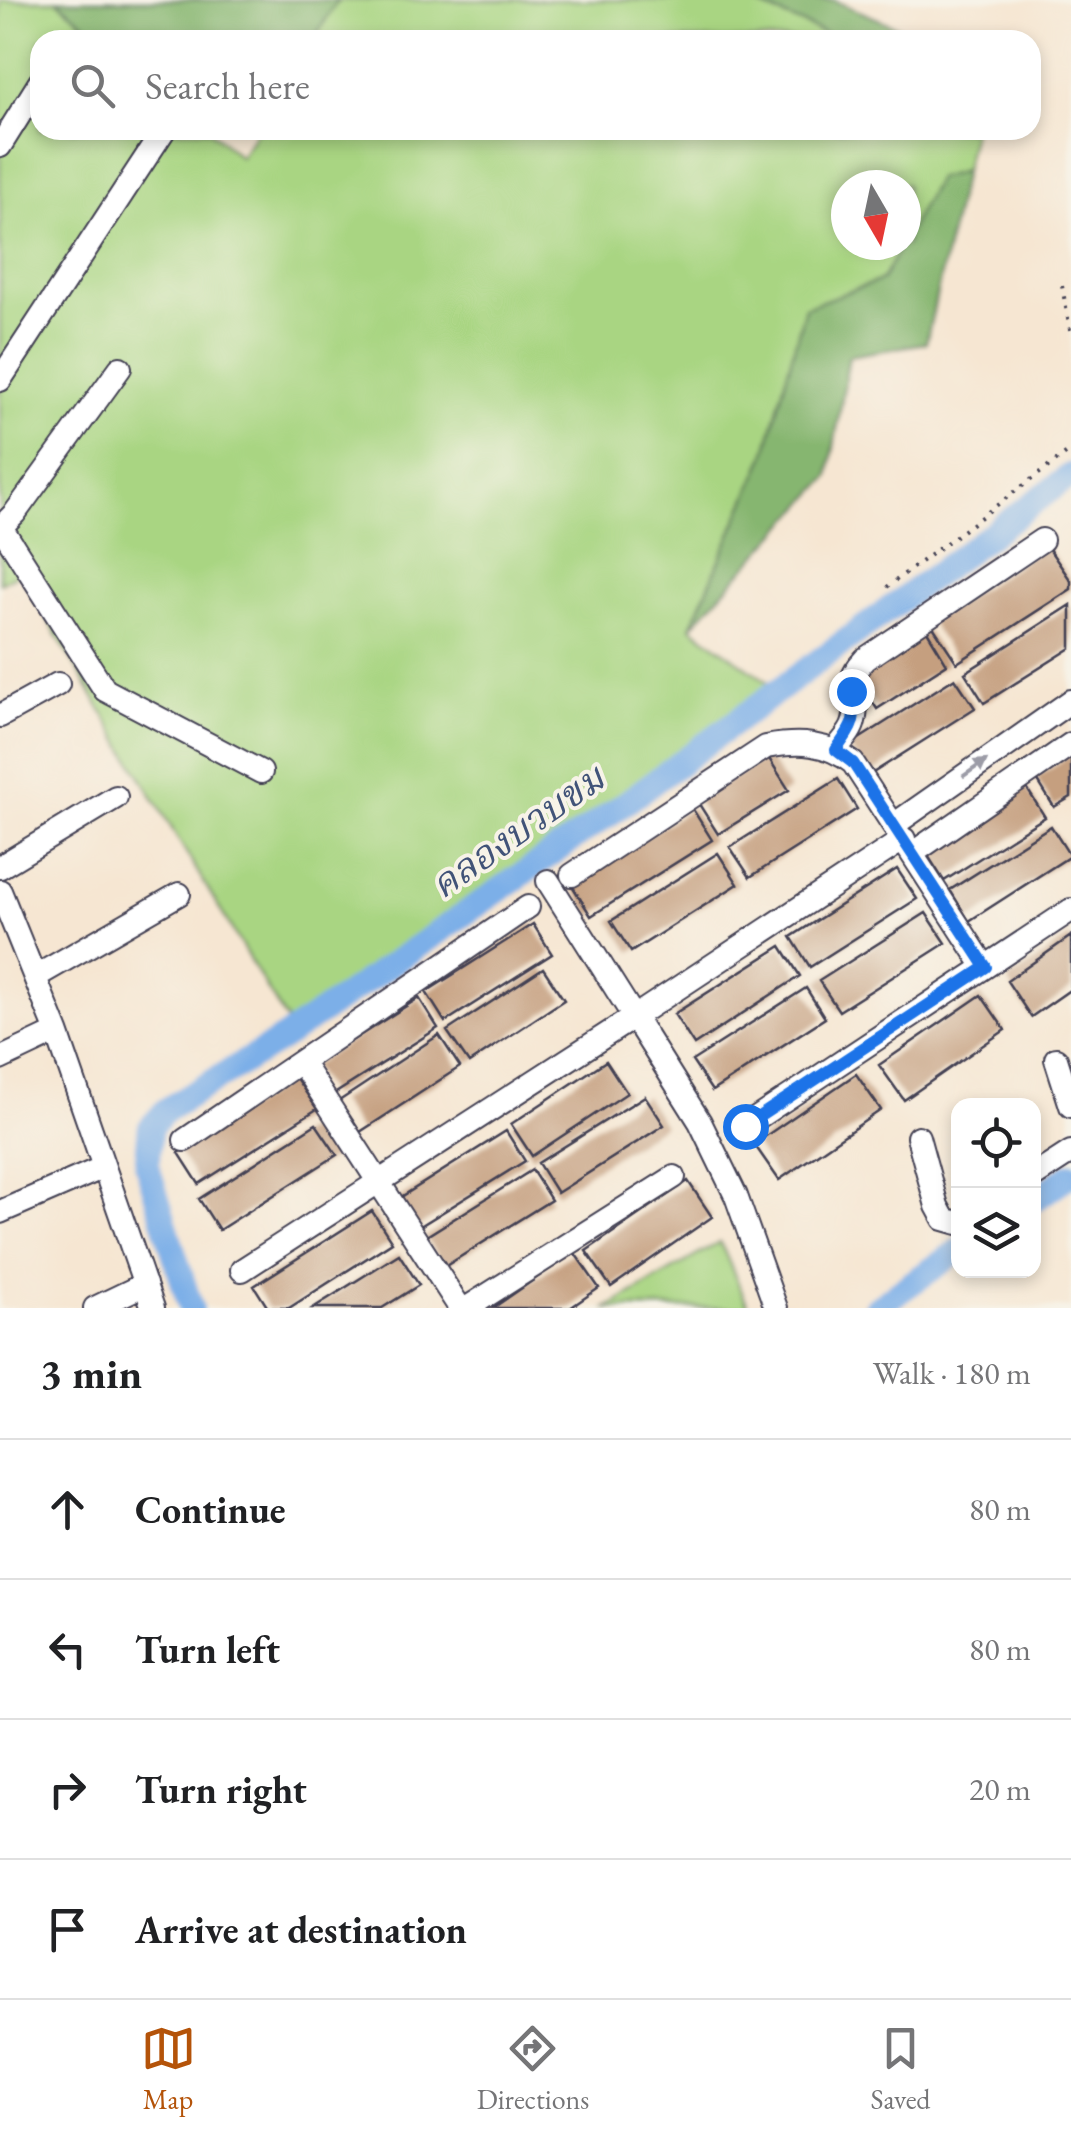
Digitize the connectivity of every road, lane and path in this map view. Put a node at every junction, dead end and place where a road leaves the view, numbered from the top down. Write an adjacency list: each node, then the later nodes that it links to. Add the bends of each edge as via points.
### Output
1 (30, 98): 3 (street)
2 (157, 140): 7 (street)
3 (0, 146)
4 (1062, 286): 5 (path)
5 (1071, 335)
6 (120, 368): 9 (street)
7 (2, 375)
8 (1071, 450): 11 (path)
9 (0, 527): 17 (street, via 105,690)
10 (1042, 540): 16 (street, via 865,659 851,679 855,719)
11 (888, 587)
12 (58, 684): 14 (street)
13 (1071, 701): 19 (street, one-way to 13)
14 (0, 716)
15 (1071, 744): 19 (street)
16 (836, 750): 19 (street, via 853,763); 21 (street, via 766,747)
17 (261, 772)
18 (116, 797): 20 (street)
19 (904, 839): 28 (street); 30 (street)
20 (0, 867)
21 (572, 875)
22 (548, 880): 30 (street)
23 (0, 890): 27 (street)
24 (178, 894): 29 (street)
25 (528, 907): 34 (street)
26 (1071, 910): 28 (street)
27 (6, 922): 29 (street)
28 (986, 967): 36 (street)
29 (35, 977): 31 (street)
30 (634, 1017): 43 (street); 51 (street, via 700,1122 736,1196)
31 (58, 1032): 32 (street); 40 (street)
32 (0, 1059)
33 (1056, 1059): 35 (street)
34 (301, 1062): 38 (street); 43 (street)
35 (1071, 1106)
36 (745, 1126)
37 (918, 1137): 45 (street, via 937,1206)
38 (185, 1140)
39 (1071, 1152): 41 (street)
40 (104, 1167): 44 (street); 47 (street)
41 (1041, 1171)
42 (674, 1176): 50 (street)
43 (379, 1184): 46 (street); 50 (street)
44 (0, 1212)
45 (951, 1221)
46 (242, 1270)
47 (145, 1284): 48 (street); 49 (street)
48 (94, 1308)
49 (154, 1308)
50 (464, 1308)
51 (776, 1308)

